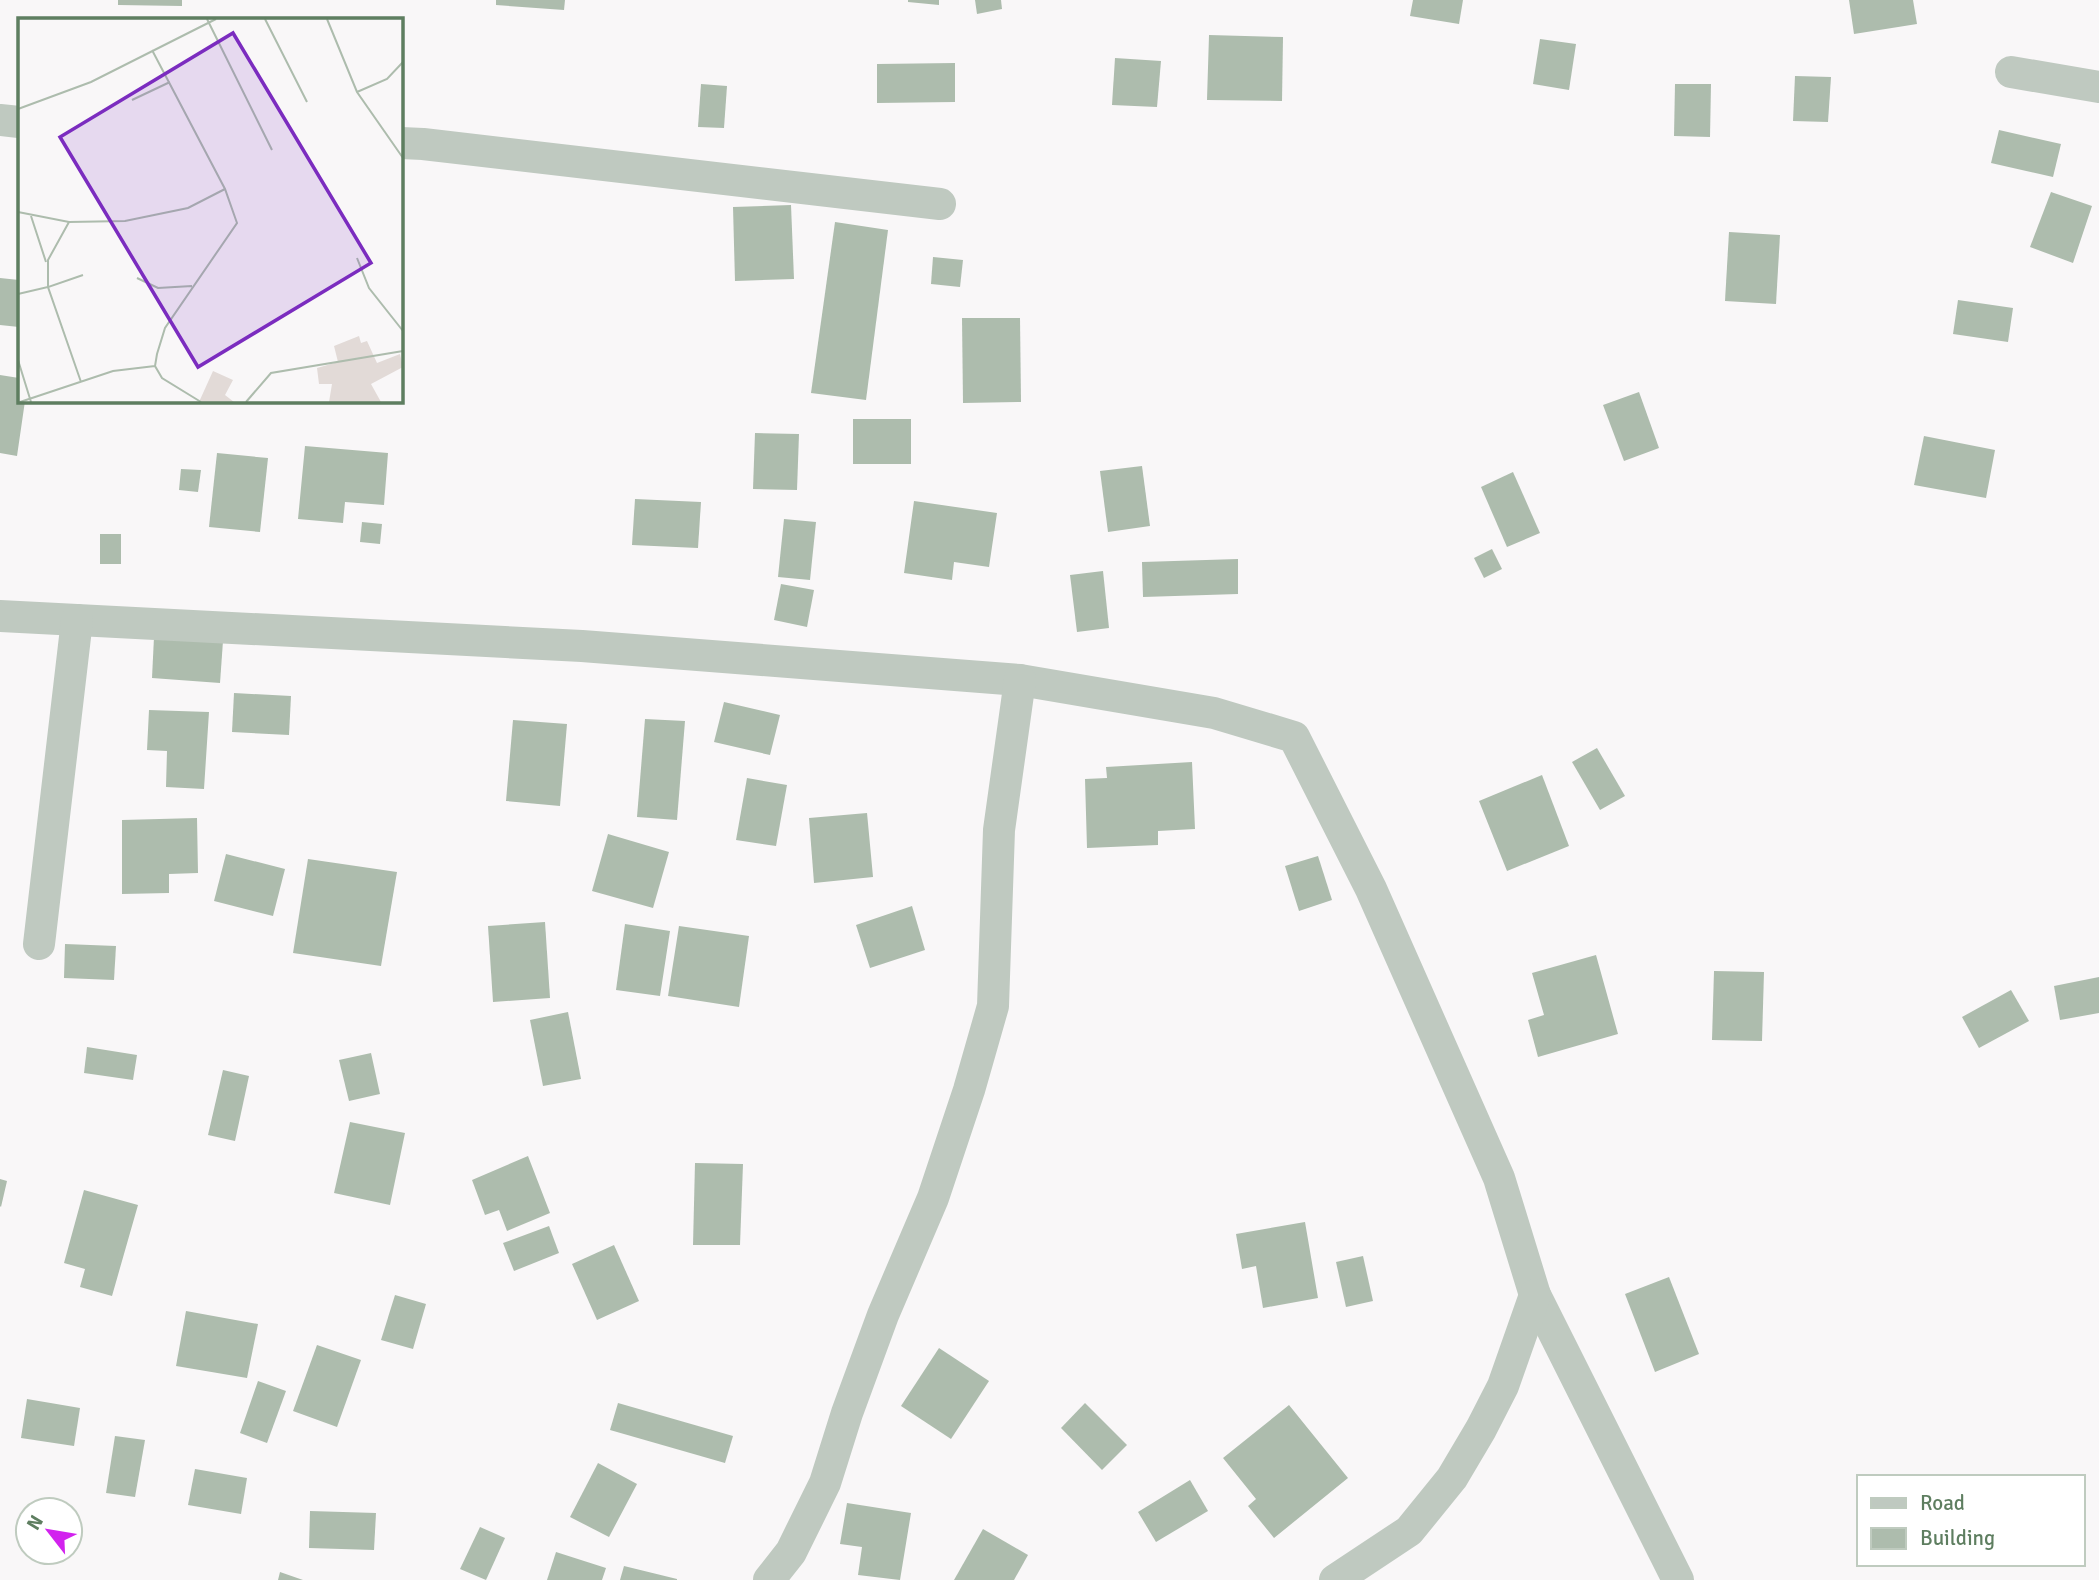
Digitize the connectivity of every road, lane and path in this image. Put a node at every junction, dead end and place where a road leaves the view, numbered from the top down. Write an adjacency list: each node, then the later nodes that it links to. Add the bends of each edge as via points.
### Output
1 (2011, 72): 2 (street)
2 (2099, 87)
3 (0, 120): 4 (street)
4 (18, 122)
5 (402, 143): 6 (street)
6 (940, 204)
7 (0, 616): 8 (street)
8 (77, 620): 9 (street, via 582,646); 10 (street)
9 (1020, 680): 11 (street, via 1214,713 1294,737 1371,889 1499,1178); 12 (street, via 999,831 993,1006 933,1198 883,1315 825,1483 791,1552)
10 (39, 944)
11 (1535, 1295): 13 (street, via 1503,1386 1452,1478 1409,1531); 14 (street)
12 (769, 1580)
13 (1335, 1580)
14 (1678, 1580)

